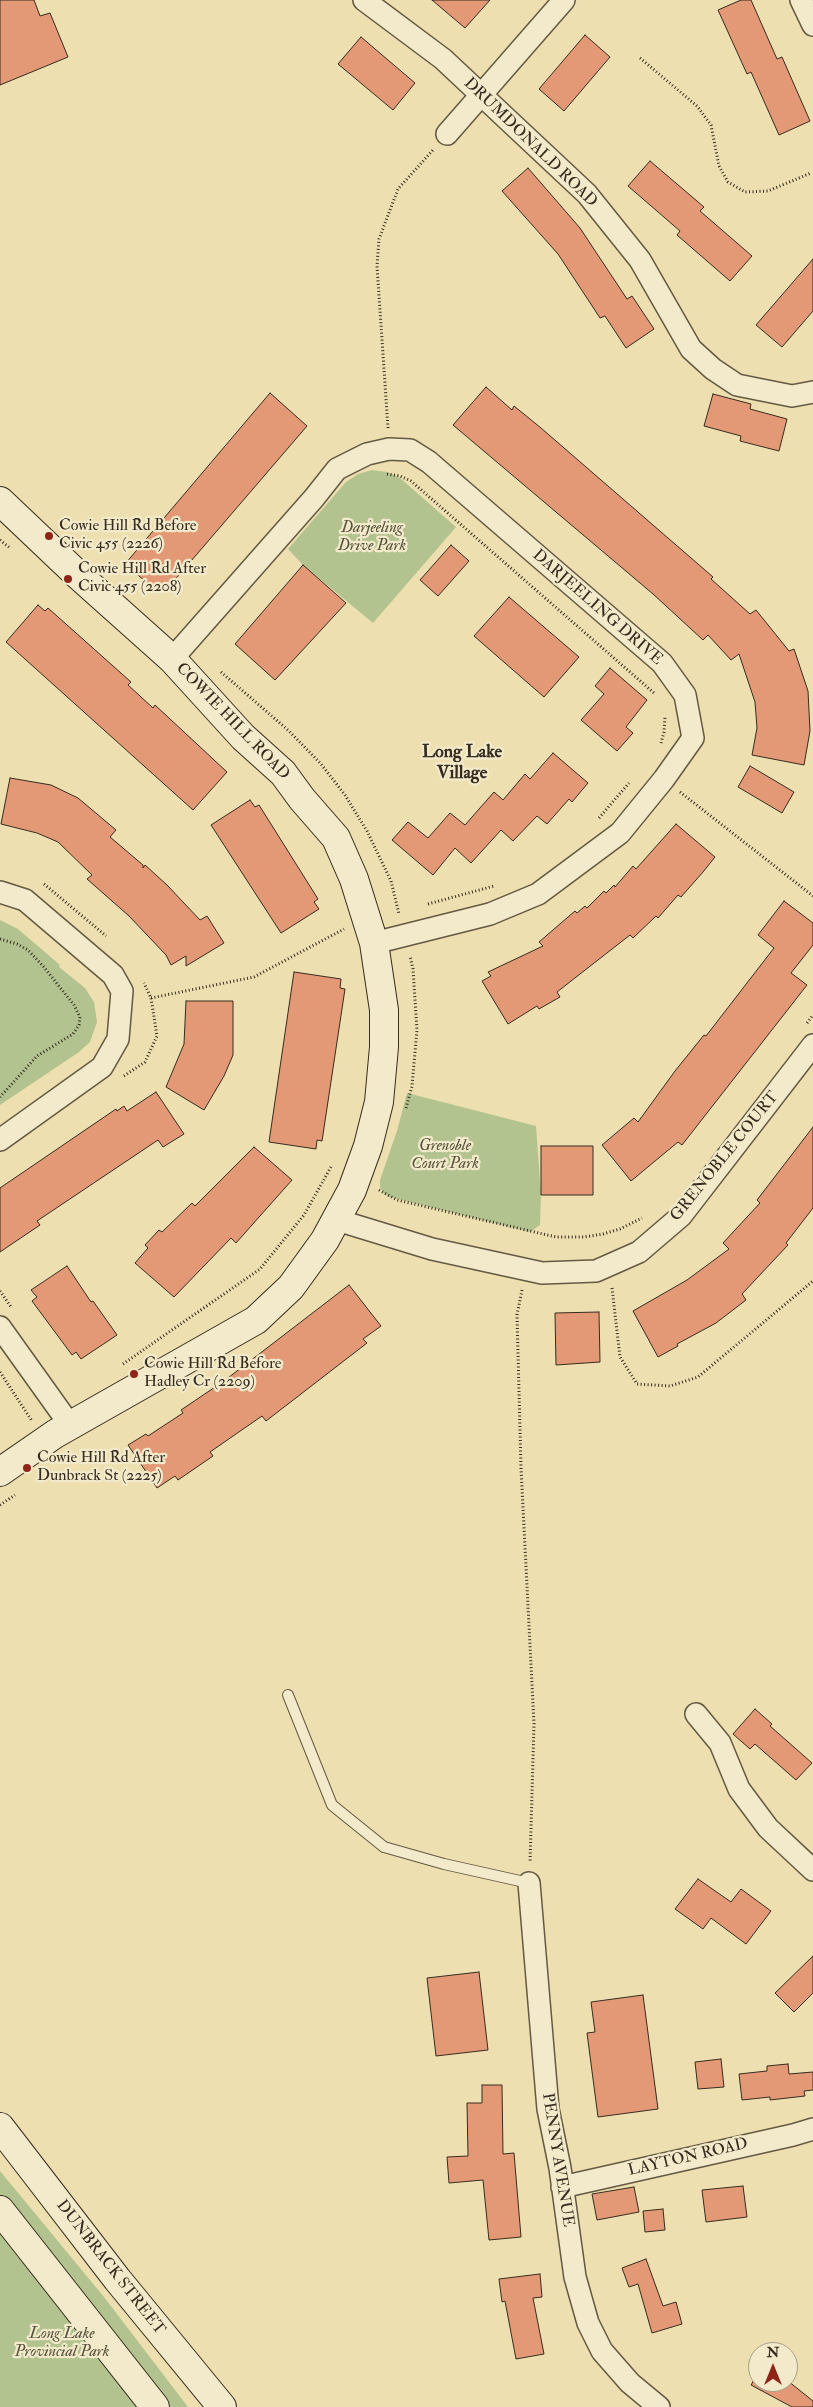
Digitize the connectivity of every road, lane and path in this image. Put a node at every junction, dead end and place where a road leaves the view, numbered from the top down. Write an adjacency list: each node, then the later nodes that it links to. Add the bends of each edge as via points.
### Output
1 (364, 0): 6 (street, DRUMDONALD ROAD, via 443,59)
2 (564, 0): 6 (street)
3 (801, 0): 4 (street)
4 (813, 25)
5 (640, 58): 8 (path, via 697,106 711,125 719,166 728,182 745,192 768,191)
6 (481, 95): 7 (street); 9 (street, DRUMDONALD ROAD, via 587,194 640,260 698,356 737,385 792,396)
7 (447, 134): 10 (path, via 398,189 379,239 377,266)
8 (811, 172)
9 (813, 392)
10 (389, 449): 13 (street, DARJEELING DRIVE, via 367,454 337,469); 17 (street, DARJEELING DRIVE, via 410,450 429,462 662,663 686,695 693,738)
11 (382, 474): 14 (path, via 411,481 625,666)
12 (0, 501): 13 (street, COWIE HILL ROAD, via 78,575)
13 (177, 654): 28 (street, COWIE HILL ROAD, via 244,737 283,773 336,838 354,879)
14 (658, 699)
15 (663, 712): 16 (path, via 664,732)
16 (657, 748)
17 (664, 779): 22 (path); 28 (street, DARJEELING DRIVE, via 620,833 538,894 490,914)
18 (630, 781): 19 (path)
19 (596, 822)
20 (501, 883): 23 (path)
21 (0, 892): 33 (street, via 25,900 113,975 122,991 118,1039 102,1067)
22 (813, 896)
23 (424, 905)
24 (407, 910): 25 (path)
25 (398, 912)
26 (347, 927): 29 (path, via 254,977)
27 (0, 939): 32 (path, via 28,950 74,1005 80,1017 73,1034 37,1056)
28 (374, 943): 37 (street, COWIE HILL ROAD, via 384,1010 379,1102 352,1190)
29 (151, 998)
30 (813, 1015): 31 (path)
31 (807, 1038): 37 (street, GRENOBLE COURT, via 681,1216 640,1252 596,1272 542,1273 432,1249)
32 (0, 1098)
33 (0, 1140)
34 (333, 1163): 42 (path, via 304,1215 260,1269)
35 (379, 1189): 36 (path, via 397,1200 556,1237 603,1234)
36 (648, 1215)
37 (336, 1220): 44 (street, COWIE HILL ROAD, via 326,1240 291,1287 256,1320)
38 (813, 1280): 39 (path, via 698,1376 670,1386 637,1384 620,1357 611,1285)
39 (604, 1286)
40 (522, 1288): 50 (path, via 517,1314 521,1468 534,1724)
41 (0, 1327): 44 (street)
42 (117, 1368)
43 (0, 1372): 45 (path)
44 (70, 1425): 46 (street, COWIE HILL ROAD)
45 (36, 1427)
46 (0, 1472)
47 (288, 1694): 50 (lane, via 332,1805 384,1847)
48 (696, 1714): 49 (street, via 720,1743 739,1789 768,1828)
49 (813, 1870)
50 (529, 1883): 53 (street, PENNY AVENUE, via 548,2109)
51 (0, 2127): 56 (street, DUNBRACK STREET, via 122,2286)
52 (813, 2128): 53 (street, LAYTON ROAD)
53 (562, 2187): 57 (street, PENNY AVENUE, via 575,2277 588,2323 609,2362)
54 (0, 2210): 55 (street)
55 (155, 2407)
56 (222, 2407)
57 (659, 2407)

